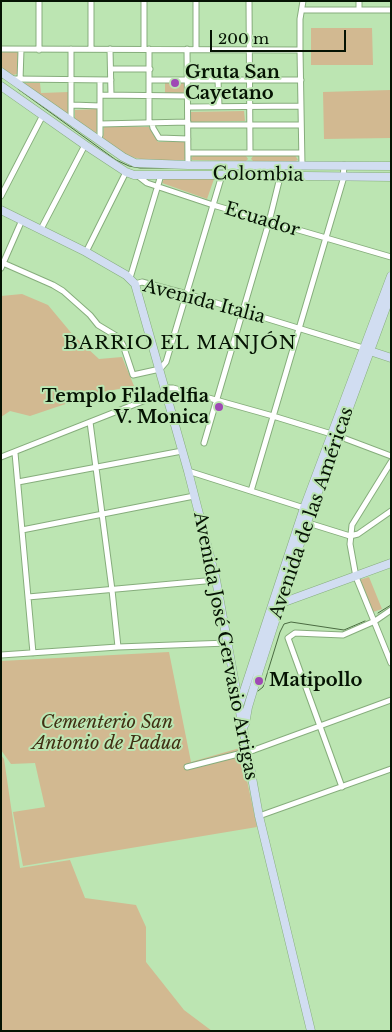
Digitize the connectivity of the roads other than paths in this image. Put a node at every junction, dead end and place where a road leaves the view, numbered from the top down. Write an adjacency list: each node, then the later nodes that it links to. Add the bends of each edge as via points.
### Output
1 (39, 1): 20 (street)
2 (91, 1): 13 (street)
3 (144, 1): 15 (street)
4 (196, 1): 17 (street)
5 (249, 1): 18 (street)
6 (302, 1): 8 (street)
7 (359, 1): 9 (street)
8 (302, 10): 9 (street); 21 (street)
9 (359, 10): 10 (street)
10 (391, 10)
11 (1, 49): 19 (street)
12 (71, 49): 13 (street); 20 (street); 26 (street)
13 (91, 49): 14 (street)
14 (110, 49): 15 (street); 22 (street)
15 (147, 49): 16 (street); 23 (street)
16 (187, 49): 17 (street); 30 (street)
17 (196, 49): 18 (street)
18 (249, 49): 21 (street); 32 (street)
19 (21, 50): 20 (street); 25 (street)
20 (39, 50)
21 (300, 50): 33 (street)
22 (111, 69): 23 (street); 28 (street)
23 (150, 69): 29 (street)
24 (1, 72): 25 (main road)
25 (16, 80): 26 (street); 34 (main road); 46 (main road)
26 (71, 80): 27 (street); 39 (street)
27 (100, 80): 28 (street); 35 (street)
28 (111, 80): 36 (street)
29 (150, 80): 30 (street); 37 (street)
30 (188, 80): 31 (street); 38 (street)
31 (218, 80): 32 (street); 41 (street)
32 (249, 80): 33 (street); 42 (street)
33 (301, 80): 43 (street)
34 (2, 87): 45 (main road)
35 (100, 95): 36 (street); 40 (street)
36 (111, 95): 37 (street)
37 (149, 95): 38 (street); 47 (street)
38 (188, 96): 44 (street)
39 (72, 105): 40 (street); 46 (street)
40 (100, 106): 48 (street)
41 (218, 106): 42 (street); 44 (street)
42 (249, 106): 43 (street); 50 (street)
43 (301, 106): 51 (street)
44 (188, 107): 49 (street)
45 (43, 115): 54 (main road); 71 (street)
46 (71, 121): 53 (main road)
47 (151, 123): 48 (street); 49 (street); 52 (street, via 158,137)
48 (100, 124): 53 (street)
49 (188, 124): 50 (street); 52 (street)
50 (249, 125): 51 (street); 56 (street)
51 (301, 125): 57 (street)
52 (188, 139): 55 (street)
53 (98, 140): 58 (main road, via 131,162)
54 (85, 145): 63 (main road); 76 (street)
55 (189, 153): 56 (street); 58 (street)
56 (250, 153): 57 (street)
57 (301, 153): 60 (street)
58 (188, 165): 59 (main road)
59 (283, 165): 60 (main road); 67 (street)
60 (302, 165): 61 (main road)
61 (344, 165): 62 (main road); 68 (street)
62 (391, 166)
63 (126, 172): 64 (main road, Colombia); 80 (street)
64 (137, 175): 65 (main road, Colombia); 70 (street, Ecuador)
65 (161, 175): 66 (main road, Colombia); 70 (street)
66 (222, 175): 67 (main road, Colombia); 72 (street)
67 (282, 176): 68 (main road, Colombia); 75 (street)
68 (344, 176): 69 (main road, Colombia); 77 (street)
69 (391, 177)
70 (157, 186): 72 (street, Ecuador); 84 (street)
71 (1, 196)
72 (213, 205): 75 (street, Ecuador); 85 (street)
73 (1, 210): 74 (main road, Avenida Italia)
74 (22, 220): 76 (main road, Avenida Italia); 79 (street)
75 (269, 222): 77 (street, Ecuador); 87 (street)
76 (41, 229): 80 (main road, Avenida Italia)
77 (326, 239): 81 (street, Ecuador); 88 (street)
78 (1, 246): 79 (street)
79 (9, 249): 82 (street)
80 (86, 252): 84 (main road, Avenida Italia)
81 (391, 257)
82 (2, 265): 91 (street, via 64,291 98,325 118,337 133,375)
83 (391, 276): 89 (main road, Avenida de las Américas)
84 (133, 281): 85 (street, Avenida Italia); 91 (main road, Avenida José Gervasio Artigas)
85 (187, 294): 87 (street, Avenida Italia); 91 (street, via 166,362)
86 (391, 294): 89 (main road, Avenida de las Américas)
87 (243, 311): 88 (street, Avenida Italia); 93 (street)
88 (299, 328): 89 (street, Avenida Italia); 94 (street)
89 (367, 350): 90 (main road, Avenida Italia); 96 (main road, Avenida de las Américas)
90 (391, 358)
91 (160, 369): 92 (main road, Avenida José Gervasio Artigas)
92 (166, 390): 93 (street, via 173,388); 95 (street); 98 (main road, Avenida José Gervasio Artigas)
93 (217, 400): 94 (street); 97 (street)
94 (273, 416): 96 (street); 106 (street)
95 (90, 422): 99 (street); 103 (street)
96 (334, 435): 100 (street); 108 (main road, Avenida de las Américas); 111 (main road, Avenida de las Américas)
97 (204, 443)
98 (182, 451): 103 (street); 104 (main road, Avenida José Gervasio Artigas)
99 (15, 453): 101 (street); 105 (street)
100 (391, 456)
101 (1, 458)
102 (391, 462): 113 (street, via 352,525)
103 (97, 466): 105 (street); 110 (street)
104 (188, 471): 106 (street); 107 (main road, Avenida José Gervasio Artigas)
105 (18, 482): 112 (street)
106 (251, 491): 108 (street)
107 (194, 496): 110 (street); 116 (main road, Avenida José Gervasio Artigas)
108 (304, 508): 111 (main road, Avenida de las Américas)
109 (391, 511): 113 (street)
110 (103, 515): 112 (street); 117 (street)
111 (303, 521): 113 (street); 119 (main road, Avenida de las Américas)
112 (22, 530): 118 (street)
113 (350, 536): 115 (street)
114 (391, 563): 115 (main road)
115 (356, 577): 119 (main road); 121 (street)
116 (216, 580): 117 (street); 122 (main road, Avenida José Gervasio Artigas)
117 (112, 590): 118 (street); 123 (street)
118 (28, 597): 124 (street)
119 (277, 601): 128 (main road, Avenida de las Américas); 130 (main road, Avenida de las Américas, via 248,707)
120 (391, 610): 121 (street)
121 (375, 621): 126 (street); 129 (street, via 344,635 295,633 288,638)
122 (228, 643): 123 (street); 128 (main road, Avenida José Gervasio Artigas)
123 (118, 646): 124 (street)
124 (32, 654): 125 (street)
125 (1, 655)
126 (391, 663)
127 (391, 700): 129 (street)
128 (239, 705): 130 (main road, Avenida José Gervasio Artigas)
129 (319, 726): 131 (street); 134 (street)
130 (244, 736): 131 (main road, Avenida José Gervasio Artigas)
131 (247, 752): 132 (street); 135 (main road, Avenida José Gervasio Artigas)
132 (187, 767)
133 (391, 769): 134 (street)
134 (342, 787): 135 (street)
135 (259, 816): 136 (main road, Avenida José Gervasio Artigas)
136 (312, 1031)

